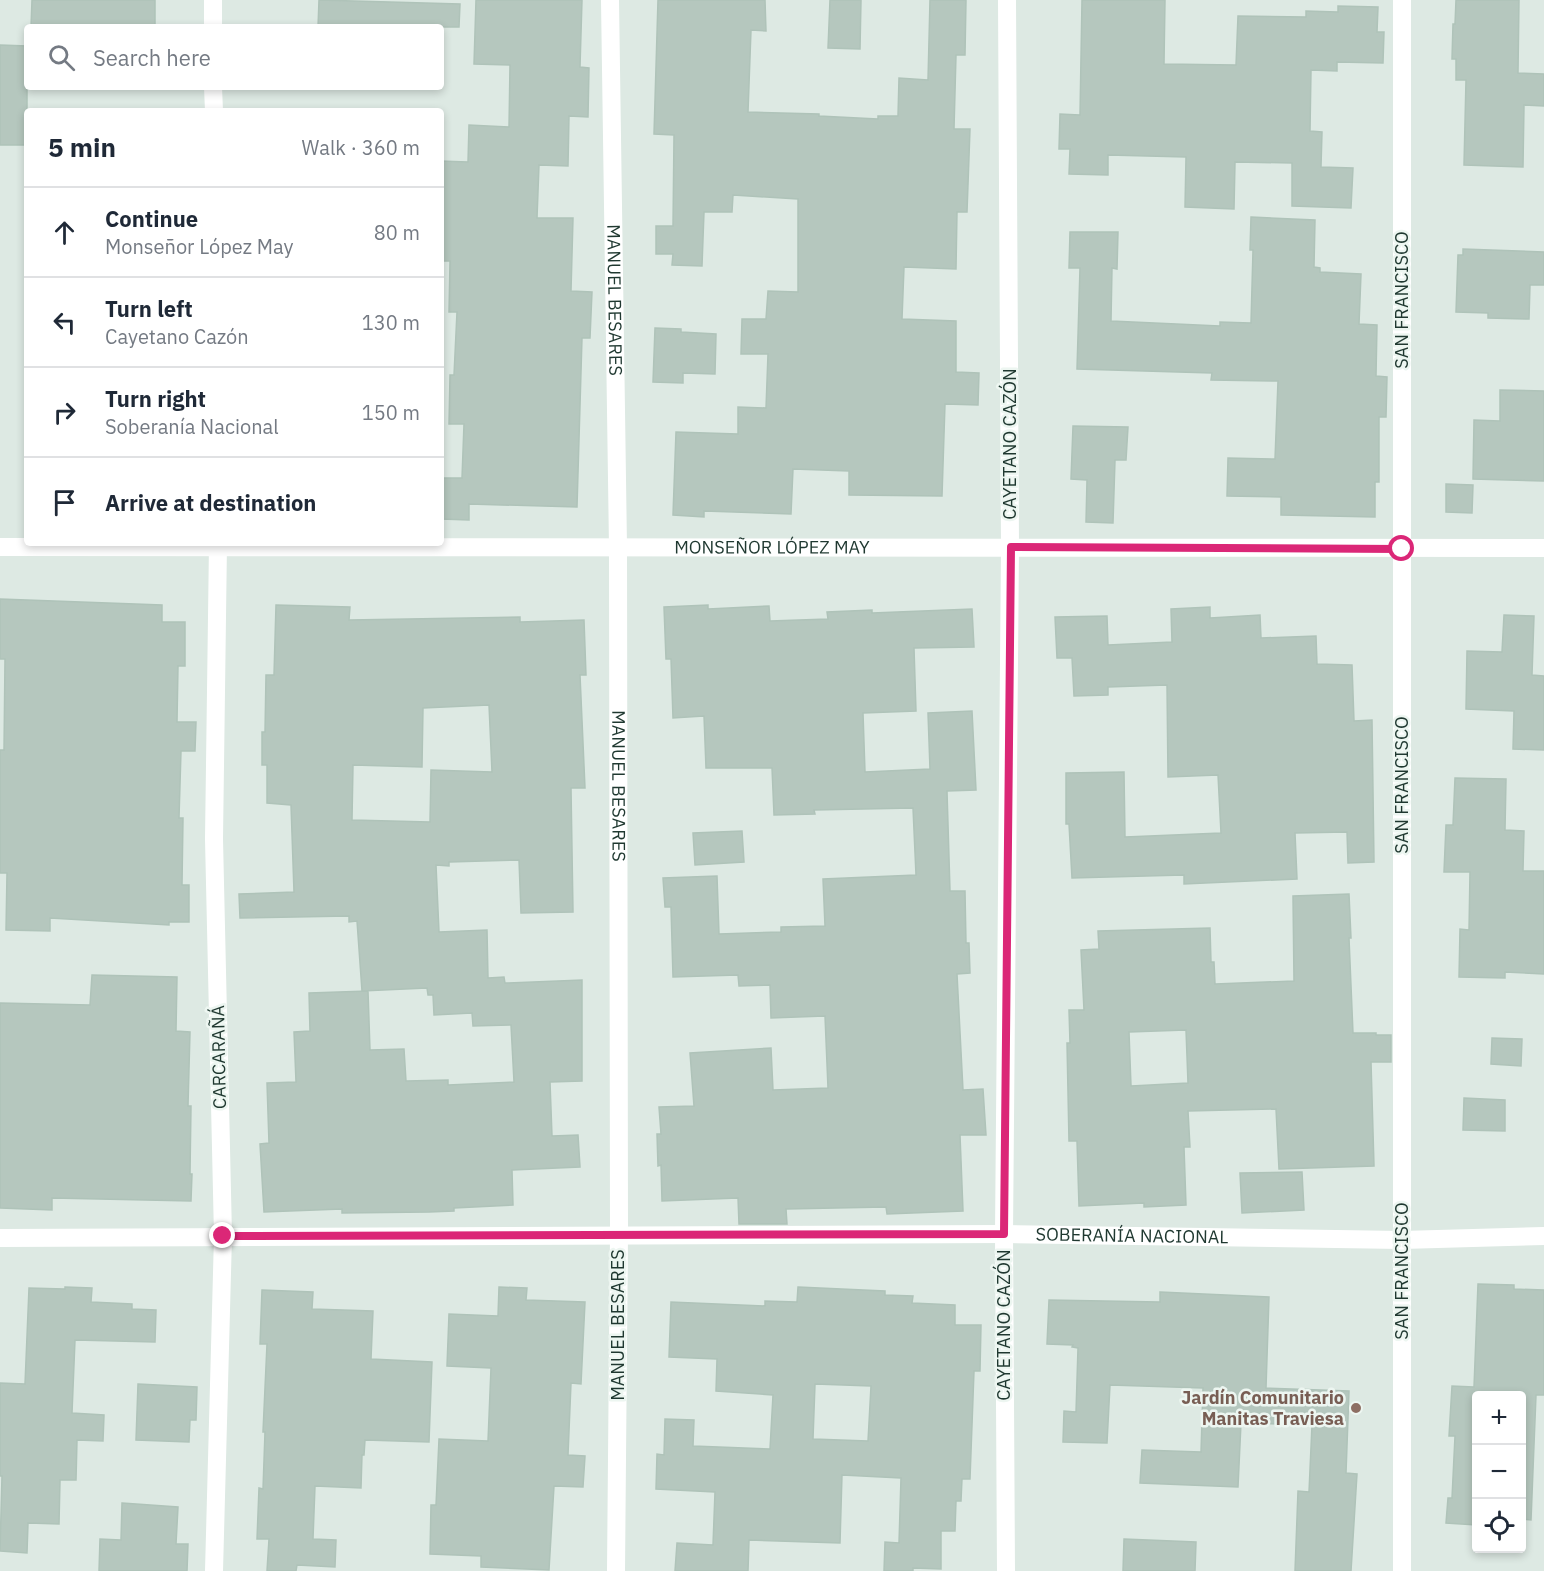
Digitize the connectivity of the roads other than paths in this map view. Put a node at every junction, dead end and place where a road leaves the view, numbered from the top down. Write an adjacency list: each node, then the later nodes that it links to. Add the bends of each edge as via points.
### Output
1 (213, 0): 5 (street)
2 (610, 0): 12 (street, MANUEL BESARES)
3 (1007, 0): 13 (street, CAYETANO CAZÓN)
4 (1402, 0): 15 (street, SAN FRANCISCO)
5 (213, 24)
6 (213, 90): 7 (street)
7 (214, 108)
8 (109, 546): 11 (street, MONSEÑOR LÓPEZ MAY)
9 (218, 546): 18 (street, CARCARAÑÁ, via 214,839)
10 (418, 546): 12 (street, MONSEÑOR LÓPEZ MAY)
11 (0, 547)
12 (618, 547): 13 (street, MONSEÑOR LÓPEZ MAY); 16 (street, MANUEL BESARES)
13 (1011, 547): 15 (street, MONSEÑOR LÓPEZ MAY); 17 (street, CAYETANO CAZÓN)
14 (1544, 548): 15 (street, MONSEÑOR LÓPEZ MAY)
15 (1402, 549): 21 (street, SAN FRANCISCO)
16 (619, 1234): 17 (street, SOBERANÍA NACIONAL); 18 (street, SOBERANÍA NACIONAL); 23 (street, MANUEL BESARES)
17 (1004, 1234): 21 (street, SOBERANÍA NACIONAL); 24 (street, CAYETANO CAZÓN)
18 (223, 1236): 20 (street, SOBERANÍA NACIONAL); 22 (street, CARCARAÑÁ)
19 (1544, 1236): 21 (street, SOBERANÍA NACIONAL)
20 (0, 1238)
21 (1402, 1240): 25 (street, SAN FRANCISCO)
22 (214, 1571)
23 (616, 1571)
24 (1006, 1571)
25 (1402, 1571)

